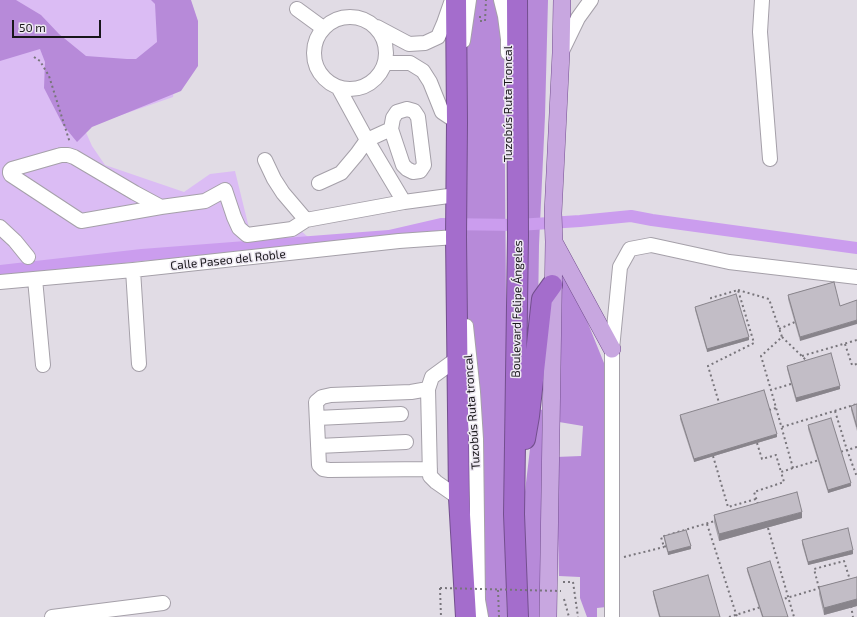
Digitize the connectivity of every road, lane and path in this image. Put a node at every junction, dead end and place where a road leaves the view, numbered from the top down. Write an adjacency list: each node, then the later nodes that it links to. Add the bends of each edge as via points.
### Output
1 (452, 0): 14 (street, via 438,37 425,43 408,44)
2 (456, 0): 22 (highway)
3 (461, 0): 18 (street)
4 (469, 0): 18 (street)
5 (486, 0): 13 (path, via 485,21)
6 (501, 0): 16 (street, Tuzobús Ruta Troncal)
7 (508, 0): 16 (street)
8 (517, 0): 31 (highway, Boulevard Felipe Ángeles)
9 (562, 0): 17 (main road)
10 (591, 0): 17 (street, via 578,18)
11 (762, 0): 26 (street, via 760,32)
12 (296, 8): 15 (street)
13 (480, 21)
14 (375, 26): 15 (street, via 357,17 344,16); 20 (street, via 384,39 387,51)
15 (323, 28): 21 (street, via 316,38 313,50 315,62 328,82)
16 (508, 39): 31 (street, Tuzobús Ruta Troncal)
17 (561, 53): 36 (main road)
18 (461, 54): 33 (street)
19 (34, 57): 25 (path, via 40,61 49,76 70,142)
20 (385, 63): 21 (street, via 372,82 350,89); 22 (street, via 410,63 423,71 442,112)
21 (338, 87): 24 (street)
22 (457, 122): 33 (highway)
23 (391, 129): 24 (street)
24 (367, 140): 28 (street, via 341,173); 29 (street)
25 (68, 155): 30 (street); 30 (street, via 12,169 10,173 81,221)
26 (770, 159)
27 (266, 160): 32 (street, via 283,193)
28 (319, 183)
29 (404, 202): 32 (street); 33 (street)
30 (161, 207): 32 (street, via 205,201 225,190 239,228 247,235 292,229)
31 (513, 210): 35 (highway, Boulevard Felipe Ángeles)
32 (306, 220)
33 (458, 220): 38 (street, Calle Paseo del Roble, via 399,241); 52 (highway); 95 (street, Tuzobús Ruta troncal, via 476,439)
34 (0, 227): 37 (street)
35 (514, 238): 83 (highway, Boulevard Felipe Ángeles); 108 (street)
36 (553, 240): 42 (main road); 50 (main road)
37 (28, 257)
38 (133, 270): 40 (street, Calle Paseo del Roble); 54 (street)
39 (857, 277): 50 (street, via 728,262 651,246 630,249 620,266)
40 (35, 278): 41 (street, Calle Paseo del Roble); 56 (street)
41 (0, 282)
42 (552, 285): 83 (highway, via 542,299 529,416); 110 (main road)
43 (738, 290): 44 (path, via 711,298); 46 (path, via 769,299); 61 (path, via 754,343 708,366)
44 (713, 305)
45 (795, 322): 46 (path)
46 (779, 329): 47 (path)
47 (782, 337): 51 (path); 59 (path, via 760,356)
48 (857, 340): 49 (path)
49 (845, 344): 51 (path); 55 (path, via 852,365)
50 (612, 349): 88 (street)
51 (802, 356): 53 (path)
52 (458, 358): 58 (street, via 432,377); 80 (highway)
53 (809, 363)
54 (139, 364)
55 (857, 364)
56 (43, 365)
57 (791, 384): 59 (path)
58 (428, 389): 66 (street, via 322,397 316,402); 77 (street)
59 (771, 390): 62 (path)
60 (857, 404): 64 (path)
61 (720, 407)
62 (776, 408): 63 (path); 67 (path)
63 (769, 410)
64 (834, 411): 67 (path); 72 (path)
65 (401, 414): 66 (street)
66 (317, 418): 70 (street)
67 (782, 427): 76 (path)
68 (406, 442): 70 (street)
69 (757, 443): 78 (path, via 762,459 776,455)
70 (318, 446): 77 (street, via 319,465 323,469)
71 (857, 447): 72 (path)
72 (847, 450): 73 (path); 79 (path)
73 (840, 452)
74 (713, 456): 81 (path, via 728,507)
75 (825, 458): 76 (path)
76 (794, 468): 78 (path)
77 (430, 469): 80 (street, via 430,476 436,482)
78 (781, 472): 81 (path, via 784,482 754,492)
79 (857, 477)
80 (460, 498): 87 (highway)
81 (756, 499): 82 (path)
82 (759, 509)
83 (514, 514): 109 (highway, Boulevard Felipe Ángeles)
84 (721, 520): 86 (path)
85 (765, 523): 93 (path)
86 (707, 524): 88 (path, via 661,537 665,546); 100 (path)
87 (462, 545): 103 (main road); 104 (highway)
88 (612, 560): 113 (street)
89 (573, 582): 112 (path)
90 (850, 586): 93 (path, via 844,561 814,569 819,588)
91 (498, 590): 92 (path, bridge); 102 (path, bridge, via 440,588); 107 (path)
92 (561, 591)
93 (788, 597): 97 (path); 115 (path)
94 (563, 598): 111 (path)
95 (478, 600): 105 (street); 106 (street, Tuzobús Ruta troncal)
96 (850, 601): 116 (path)
97 (774, 602)
98 (163, 603): 101 (street)
99 (766, 605): 100 (path)
100 (737, 616): 114 (path)
101 (52, 617)
102 (441, 617)
103 (456, 617)
104 (466, 617)
105 (478, 617)
106 (481, 617)
107 (499, 617)
108 (511, 617)
109 (518, 617)
110 (548, 617)
111 (569, 617)
112 (578, 617)
113 (612, 617)
114 (729, 617)
115 (794, 617)
116 (853, 617)

